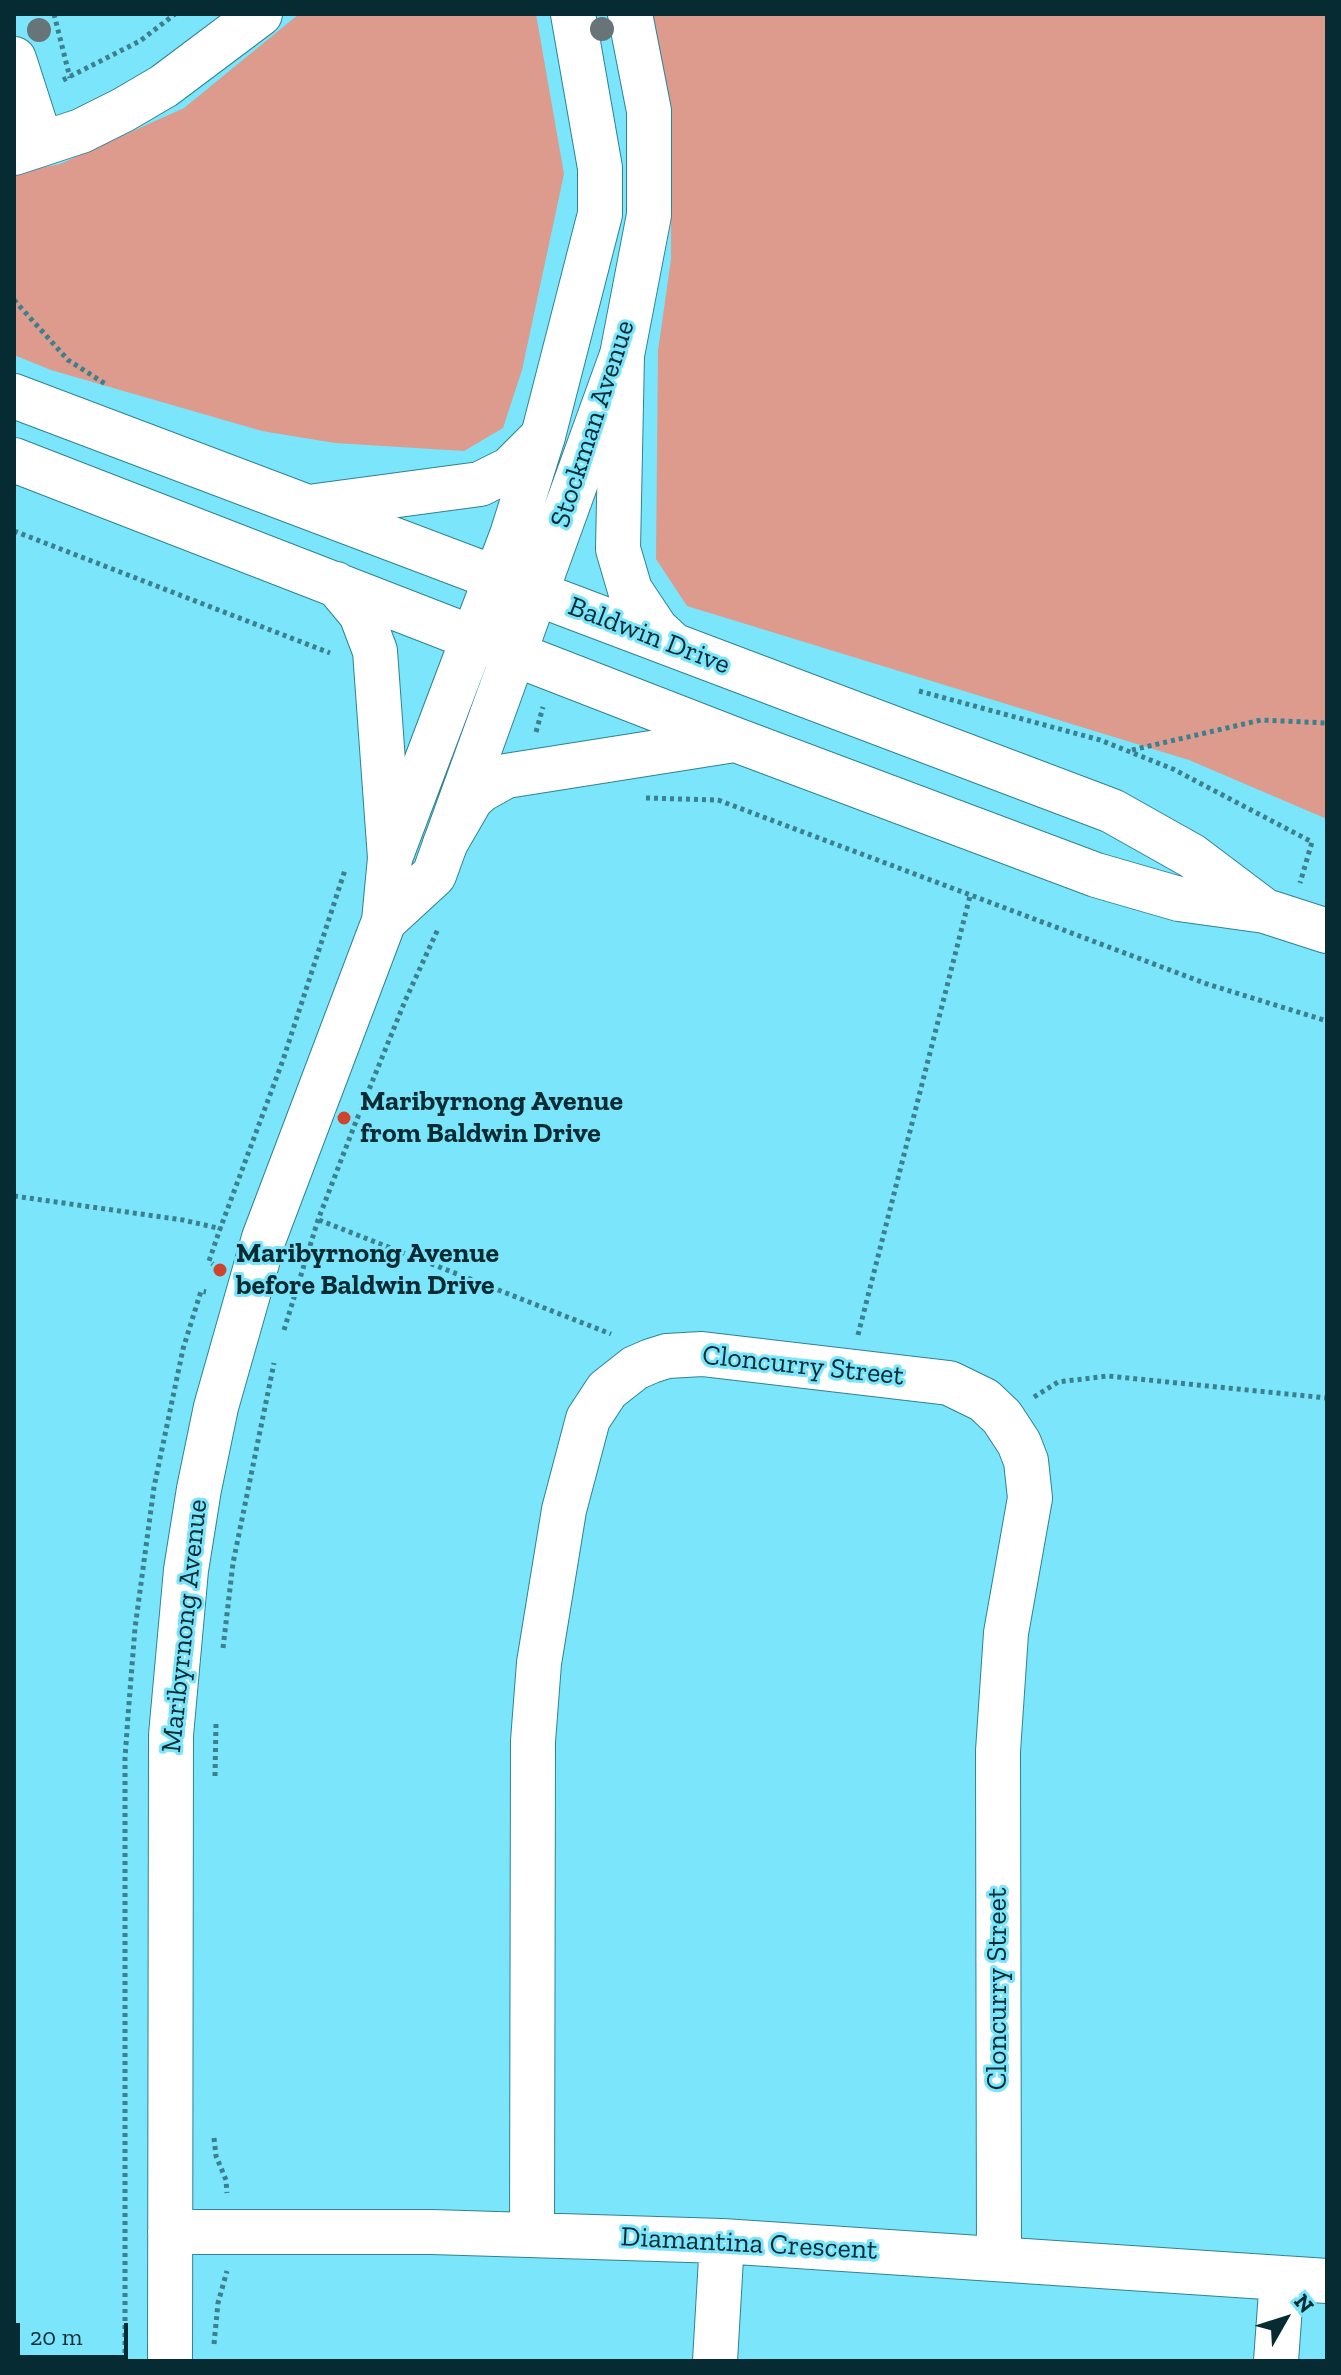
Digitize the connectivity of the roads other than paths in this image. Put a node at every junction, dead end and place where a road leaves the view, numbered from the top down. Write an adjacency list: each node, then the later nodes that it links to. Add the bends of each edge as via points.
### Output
1 (260, 14): 5 (street, via 136,102 81,131)
2 (573, 14): 8 (street, Stockman Avenue, via 600,168 600,214)
3 (630, 14): 6 (street, Stockman Avenue, via 649,111 649,215)
4 (20, 77): 5 (street)
5 (27, 148)
6 (622, 355): 13 (street, Stockman Avenue); 15 (street, via 618,549 630,590)
7 (14, 396): 10 (street, Baldwin Drive)
8 (543, 436): 10 (street, via 510,469 480,484); 11 (street, Stockman Avenue)
9 (14, 460): 12 (street)
10 (310, 507): 11 (street, Baldwin Drive)
11 (495, 578): 13 (street, Baldwin Drive); 14 (street, Stockman Avenue)
12 (336, 584): 14 (street); 19 (street, via 361,614 375,651)
13 (536, 594): 15 (street, Baldwin Drive); 16 (street, Stockman Avenue)
14 (473, 636): 16 (street); 19 (street, Maribyrnong Avenue)
15 (673, 645): 20 (street, Baldwin Drive, via 1112,811)
16 (515, 652): 17 (street); 18 (street, Maribyrnong Avenue)
17 (736, 740): 18 (street, via 506,776 471,799); 20 (street, via 1137,889)
18 (445, 844): 21 (street, Maribyrnong Avenue, via 434,875)
19 (390, 858): 21 (street, Maribyrnong Avenue)
20 (1294, 920)
21 (384, 921): 22 (street, Maribyrnong Avenue, via 264,1238 216,1407 199,1489 171,1735)
22 (170, 2232): 23 (street, Diamantina Crescent); 28 (street, Maribyrnong Avenue)
23 (532, 2234): 24 (street, Diamantina Crescent); 25 (street, Cloncurry Street, via 533,1741 539,1663 564,1510 585,1427 607,1390 645,1363 702,1354 949,1383 984,1400 1002,1417 1026,1461 1030,1498 1014,1574 1000,1691)
24 (722, 2241): 25 (street, Diamantina Crescent); 29 (street)
25 (999, 2259): 26 (street, Diamantina Crescent)
26 (1282, 2278): 27 (street, Diamantina Crescent); 30 (street)
27 (1327, 2281)
28 (170, 2361)
29 (715, 2361)
30 (1276, 2361)

